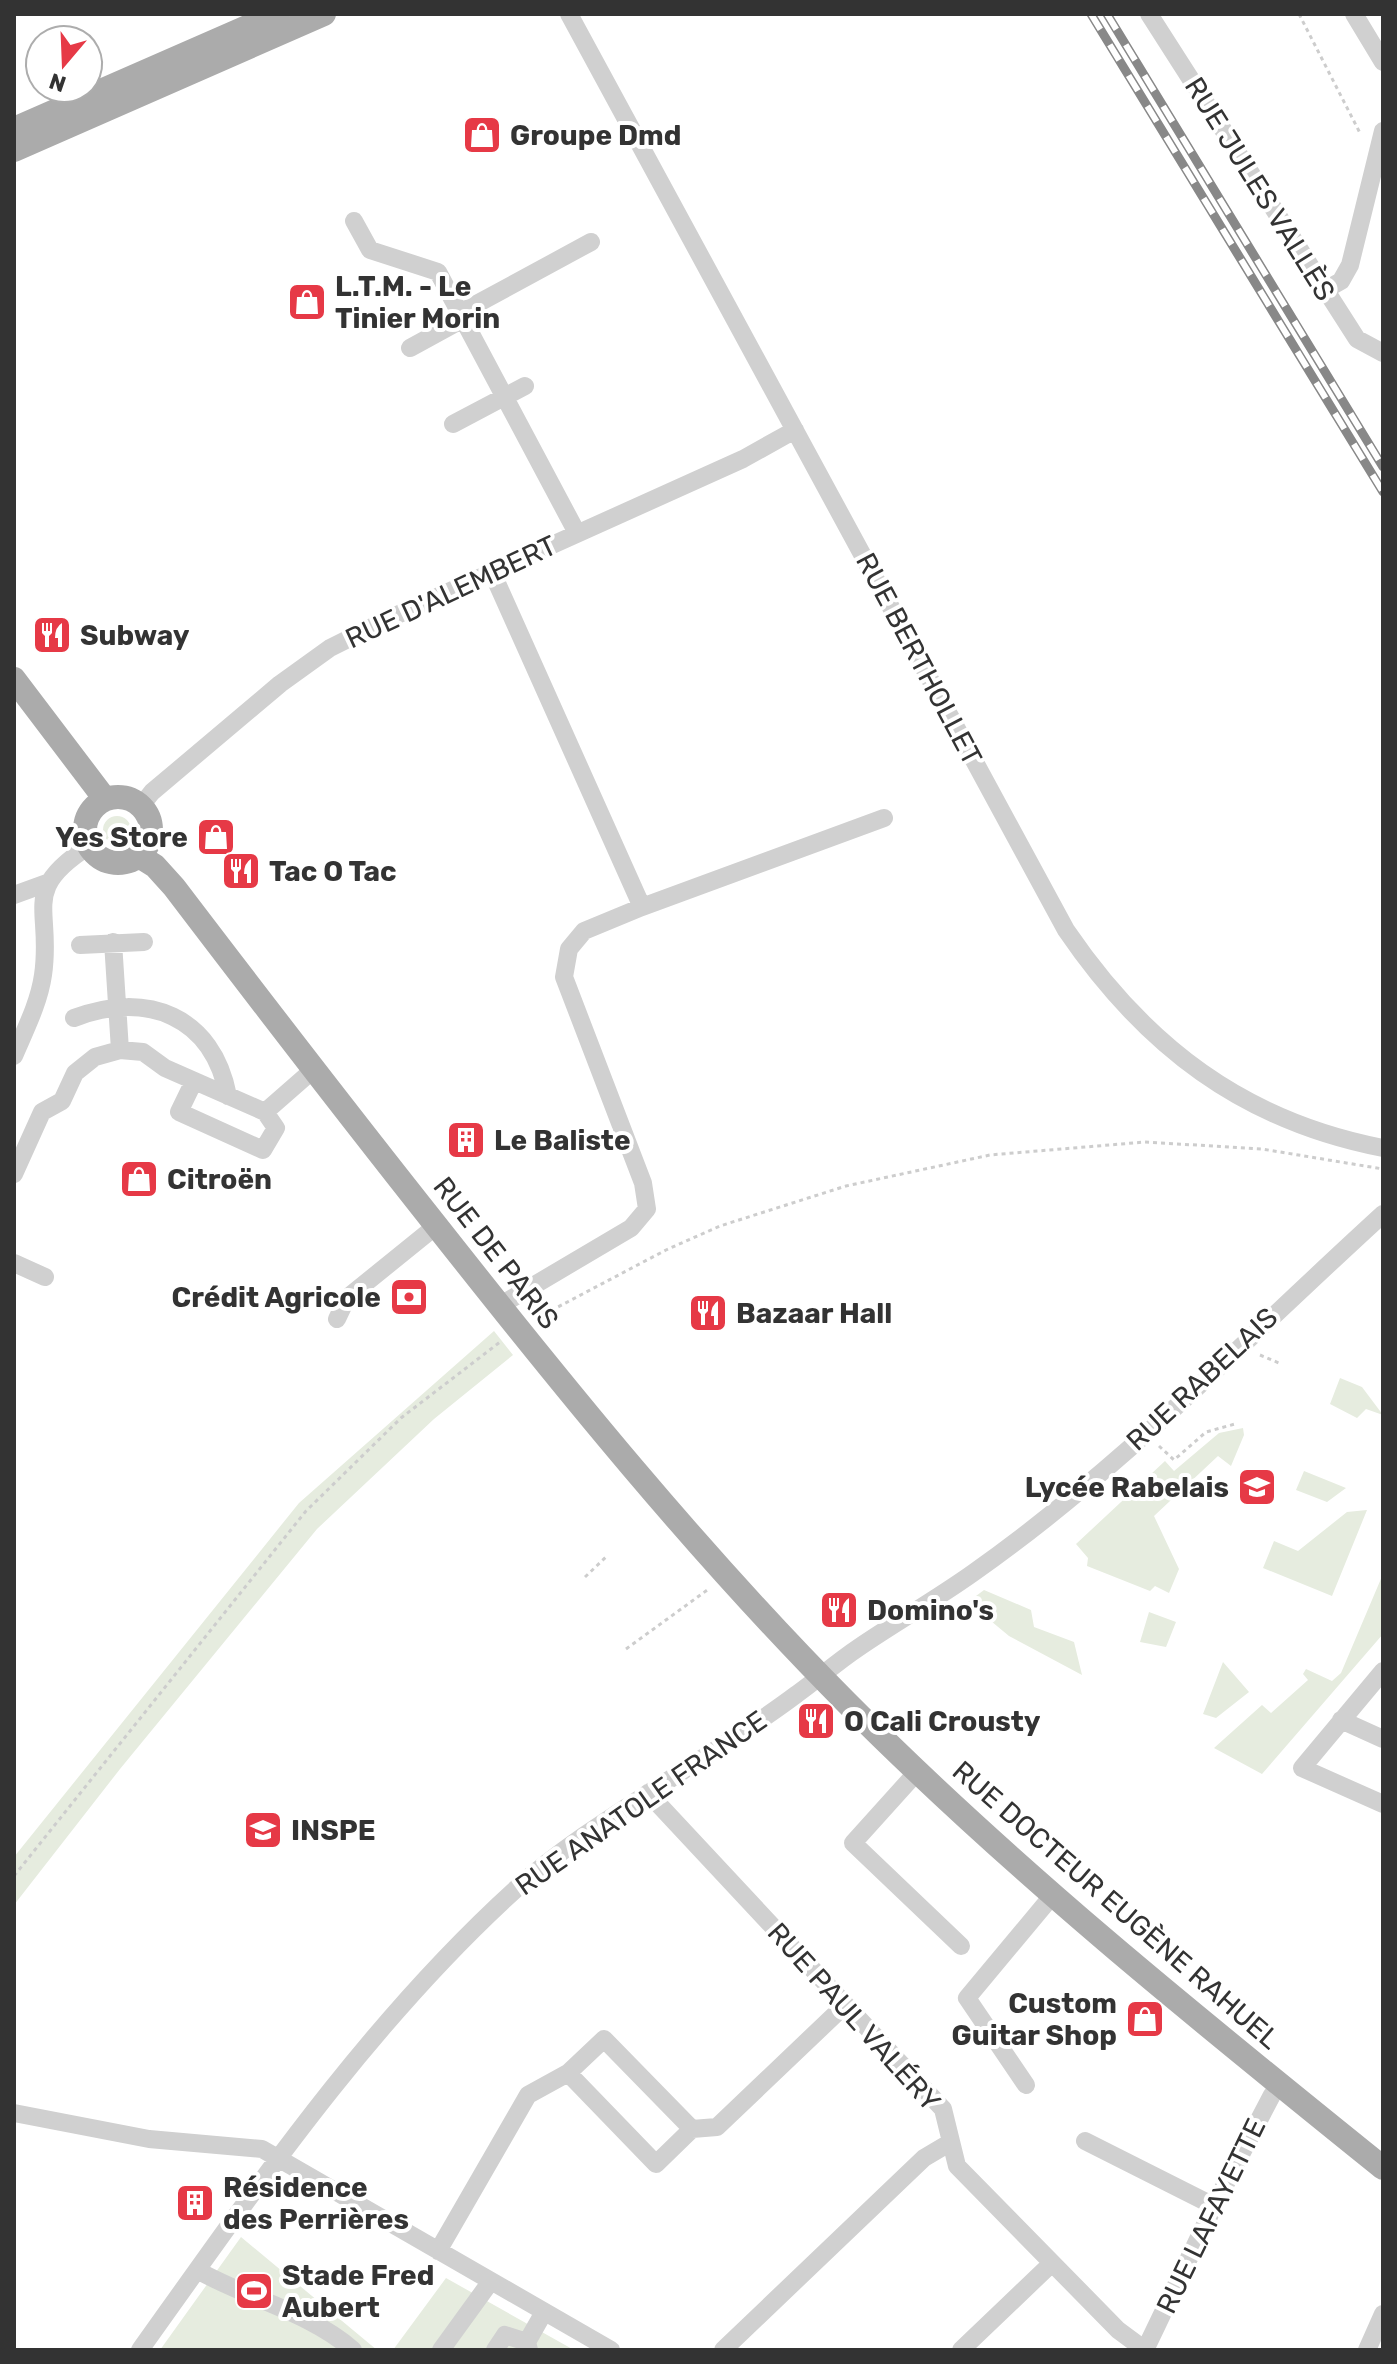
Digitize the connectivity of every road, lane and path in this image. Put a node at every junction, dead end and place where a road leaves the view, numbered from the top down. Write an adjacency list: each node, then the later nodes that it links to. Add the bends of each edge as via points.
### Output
1 (277, 14): 10 (main road)
2 (324, 14): 12 (main road)
3 (569, 14): 8 (street, RUE BERTHOLLET)
4 (579, 14): 8 (street, RUE BERTHOLLET)
5 (1149, 14): 17 (street, RUE JULES VALLÈS)
6 (1299, 14): 13 (path)
7 (1354, 14): 9 (street)
8 (583, 41): 24 (street, RUE BERTHOLLET)
9 (1383, 62)
10 (14, 129)
11 (1383, 131): 13 (street)
12 (14, 150)
13 (1376, 163): 14 (street)
14 (1375, 202): 17 (street, via 1341,281)
15 (354, 221): 18 (street, via 370,250 438,272)
16 (591, 242): 18 (street)
17 (1325, 290): 20 (street, RUE JULES VALLÈS, via 1357,339)
18 (461, 316): 19 (street); 22 (street)
19 (410, 348)
20 (1383, 353)
21 (525, 386): 22 (street)
22 (505, 397): 23 (street); 25 (street)
23 (453, 424)
24 (795, 430): 25 (street, RUE D'ALEMBERT, via 743,459); 47 (street, RUE BERTHOLLET, via 1066,930 1092,968 1146,1029 1214,1081 1309,1128)
25 (577, 533): 26 (street, RUE D'ALEMBERT)
26 (492, 572): 29 (street, RUE D'ALEMBERT, via 330,648 280,684); 35 (street)
27 (14, 679): 28 (main road)
28 (105, 799): 29 (main road, via 124,797); 31 (main road, via 88,814)
29 (141, 806): 32 (main road, via 151,837)
30 (884, 818): 35 (street)
31 (89, 846): 32 (main road, via 112,863); 33 (street)
32 (139, 856): 43 (main road, RUE DE PARIS, via 174,887)
33 (47, 883): 34 (street); 42 (street, via 43,975)
34 (14, 895)
35 (642, 907): 54 (street, via 584,931 569,949 564,977 643,1183 647,1209 631,1228)
36 (113, 942): 37 (street); 38 (street); 39 (street)
37 (144, 942)
38 (80, 945)
39 (117, 1006): 40 (street); 41 (street); 45 (street, via 160,1010 200,1033 224,1073)
40 (74, 1018)
41 (120, 1050): 44 (street, via 143,1052); 49 (street, via 95,1057 75,1073 62,1101 42,1112)
42 (14, 1056)
43 (313, 1070): 46 (street); 51 (main road, RUE DE PARIS)
44 (194, 1081): 45 (street); 46 (street, via 179,1112 263,1150 276,1128)
45 (228, 1096): 46 (street)
46 (265, 1112)
47 (1383, 1148)
48 (1383, 1169): 56 (path, via 1262,1149 1145,1142 990,1155 846,1186 720,1226)
49 (14, 1174)
50 (1383, 1214): 58 (street, RUE RABELAIS)
51 (436, 1226): 54 (main road, RUE DE PARIS); 55 (street, via 347,1298)
52 (14, 1263): 53 (street)
53 (45, 1277)
54 (499, 1306): 56 (main road, RUE DE PARIS)
55 (337, 1319)
56 (517, 1330): 64 (main road, RUE DE PARIS, via 706,1552); 70 (path, via 401,1418 306,1511)
57 (1235, 1424): 58 (path, via 1206,1432 1174,1460)
58 (1144, 1433): 64 (street, RUE RABELAIS, via 1046,1519)
59 (606, 1557): 60 (path)
60 (585, 1577)
61 (709, 1589): 62 (path)
62 (626, 1649)
63 (1383, 1671): 65 (street)
64 (821, 1676): 67 (main road, RUE DOCTEUR EUGÈNE RAHUEL); 68 (street, RUE ANATOLE FRANCE)
65 (1341, 1720): 66 (street); 69 (street, via 1302,1768)
66 (1383, 1739)
67 (917, 1772): 71 (main road, RUE DOCTEUR EUGÈNE RAHUEL); 72 (street, via 853,1843)
68 (648, 1793): 73 (street, RUE PAUL VALÉRY); 81 (street, RUE ANATOLE FRANCE, via 533,1873 458,1944)
69 (1383, 1804)
70 (14, 1876)
71 (1052, 1896): 75 (street, via 967,1998); 76 (main road, RUE DOCTEUR EUGÈNE RAHUEL)
72 (961, 1946)
73 (845, 2005): 78 (street, via 717,2127); 80 (street, RUE PAUL VALÉRY, via 943,2109)
74 (568, 2073): 78 (street, via 604,2039); 78 (street, via 656,2164); 84 (street, via 528,2095)
75 (1026, 2085)
76 (1280, 2085): 82 (main road, RUE DOCTEUR EUGÈNE RAHUEL); 83 (street, RUE LAFAYETTE)
77 (14, 2113): 81 (street, via 149,2139 262,2149)
78 (692, 2129)
79 (1085, 2141): 83 (street)
80 (951, 2142): 85 (street, RUE PAUL VALÉRY, via 957,2166); 96 (street, via 924,2158)
81 (277, 2159): 84 (street); 86 (street, RUE ANATOLE FRANCE)
82 (1383, 2168)
83 (1214, 2206): 98 (street, RUE LAFAYETTE)
84 (438, 2251): 87 (street)
85 (1051, 2264): 97 (street); 98 (street, RUE PAUL VALÉRY)
86 (197, 2270): 92 (street, RUE ANATOLE FRANCE); 93 (street, via 314,2322)
87 (491, 2281): 88 (street); 94 (street)
88 (544, 2312): 90 (street); 91 (street)
89 (1383, 2314): 99 (street)
90 (528, 2346): 95 (street, via 505,2335)
91 (605, 2349)
92 (140, 2350)
93 (353, 2350)
94 (441, 2350)
95 (495, 2350)
96 (723, 2350)
97 (961, 2350)
98 (1145, 2350)
99 (1367, 2350)

